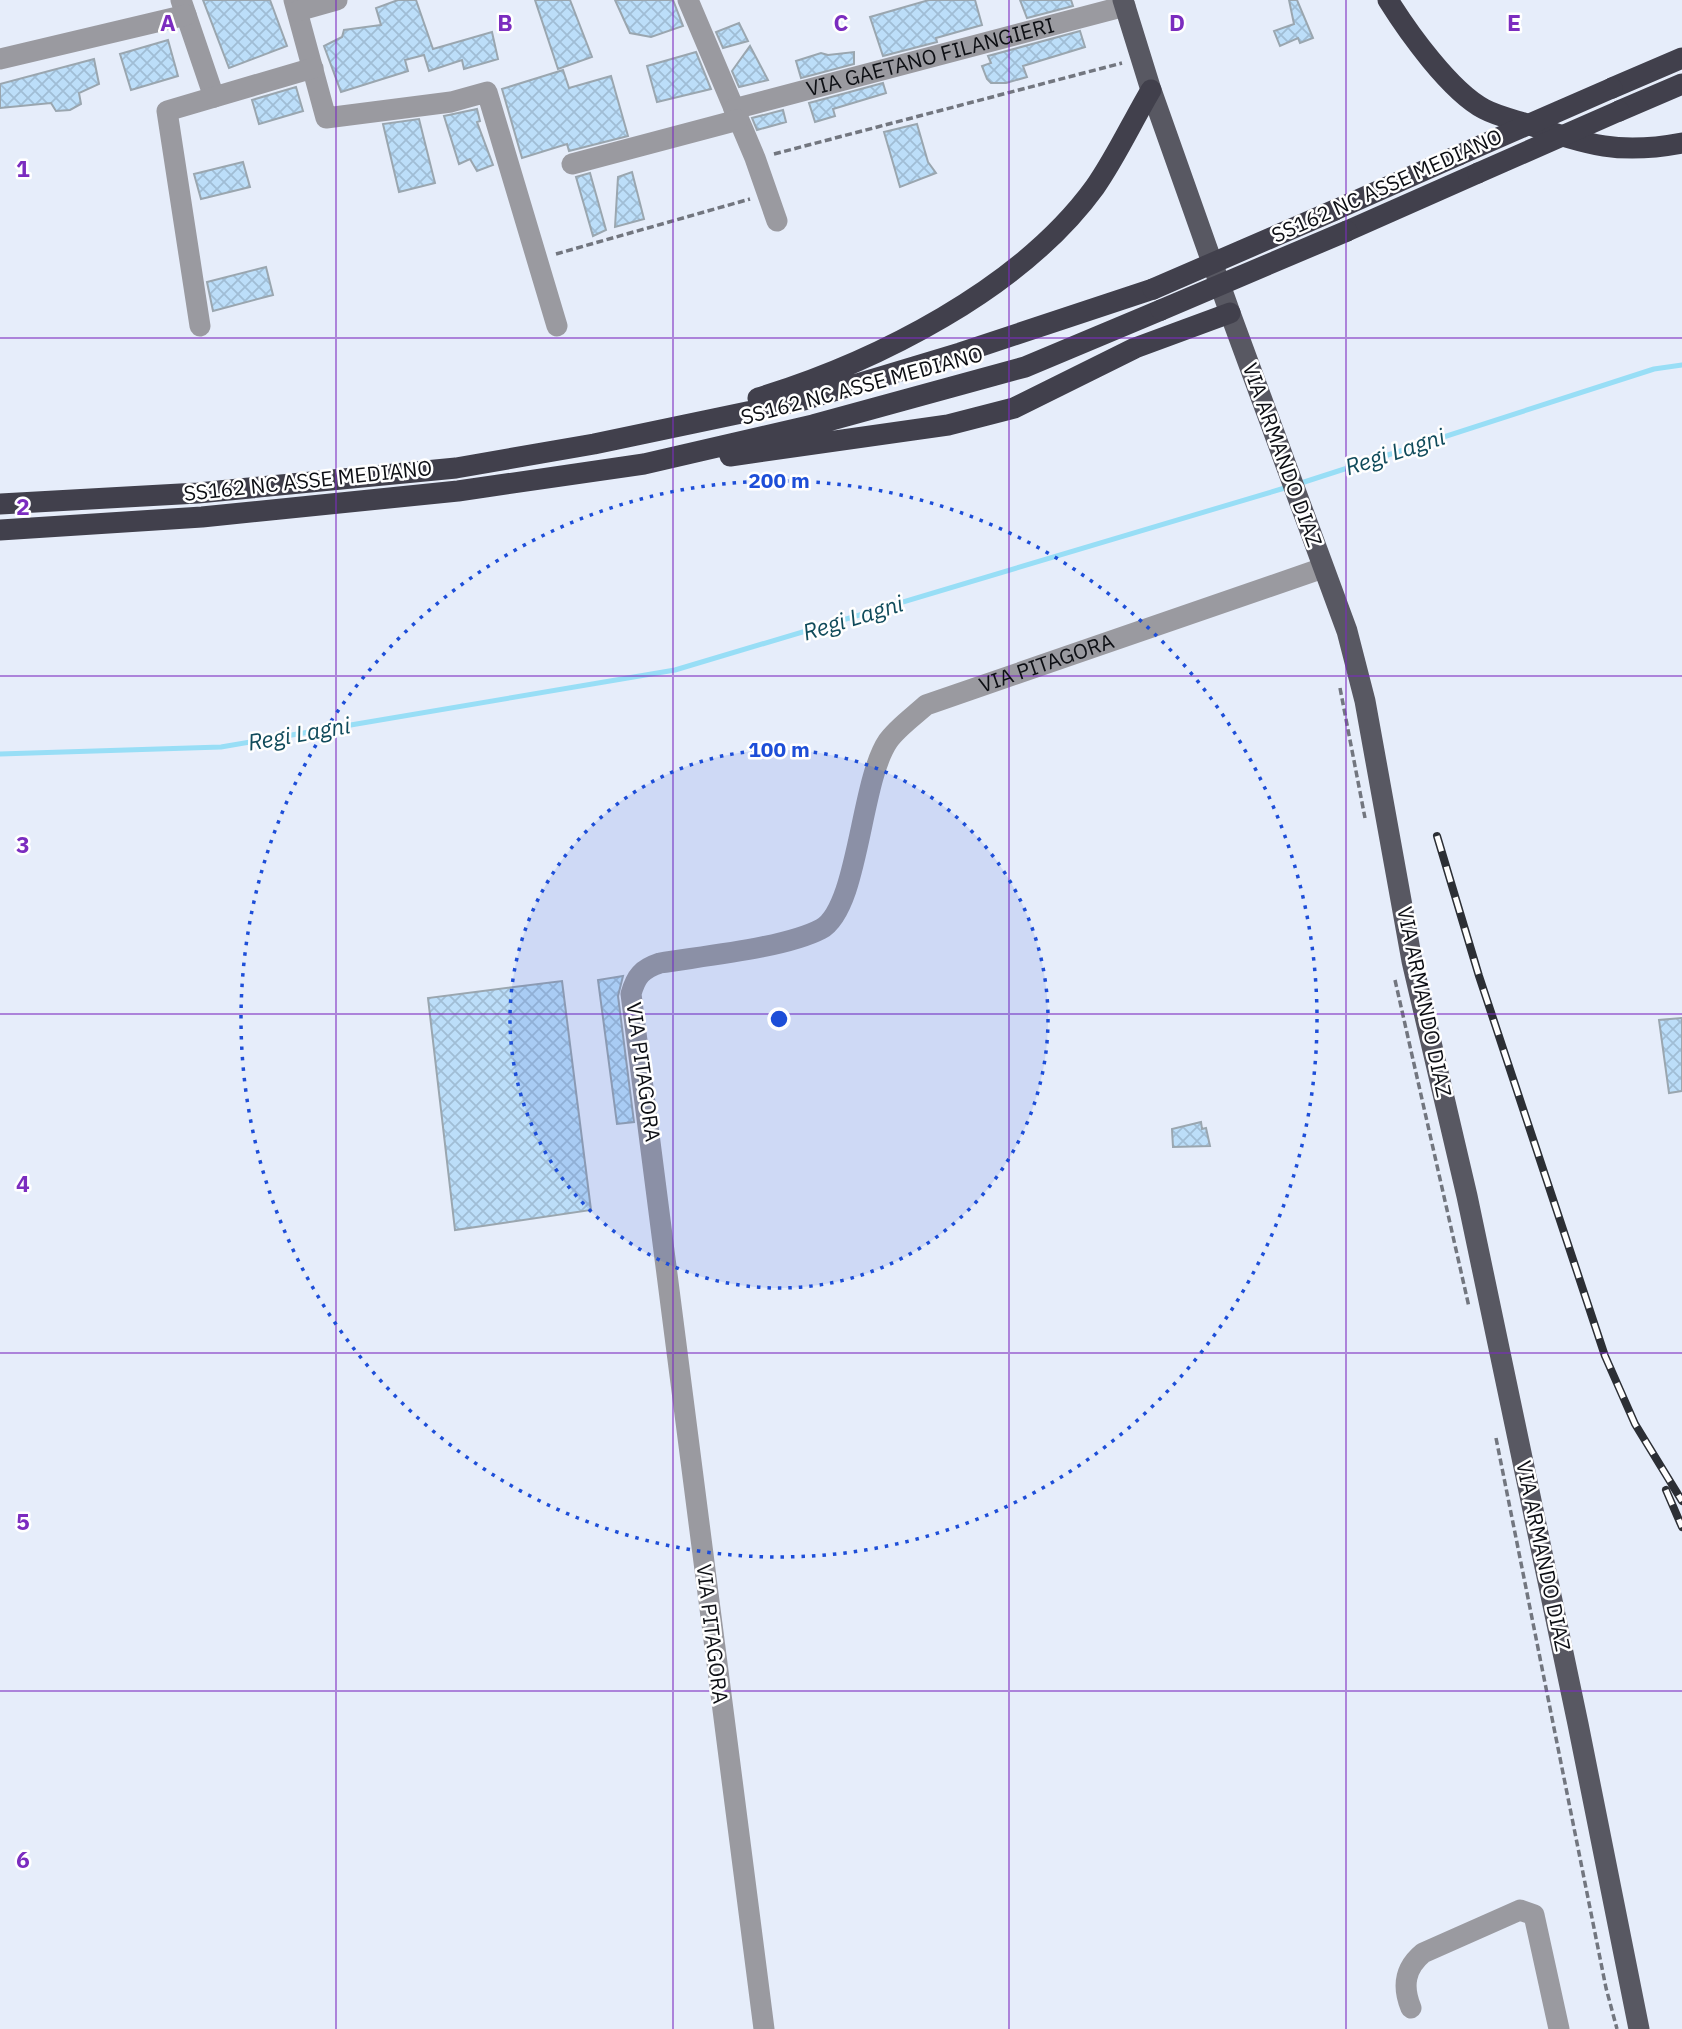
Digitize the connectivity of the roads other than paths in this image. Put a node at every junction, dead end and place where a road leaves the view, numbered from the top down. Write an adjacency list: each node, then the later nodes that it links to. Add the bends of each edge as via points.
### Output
1 (337, 0): 5 (street)
2 (1388, 0): 14 (highway, via 1409,34 1483,109 1595,147 1653,149)
3 (694, 1): 13 (street)
4 (1124, 3): 11 (main road, VIA ARMANDO DIAZ); 13 (street, VIA GAETANO FILANGIERI)
5 (296, 6): 9 (street)
6 (184, 7): 8 (street); 12 (street)
7 (1682, 58): 20 (highway, SS162 NC ASSE MEDIANO, bridge, via 1153,289 804,400)
8 (0, 59)
9 (313, 68): 12 (street); 19 (street, via 326,118 451,102 487,92)
10 (1682, 84): 21 (highway, SS162 NC ASSE MEDIANO, bridge, via 1025,368)
11 (1151, 90): 17 (main road, VIA ARMANDO DIAZ); 20 (highway, via 1094,187 1024,264 952,312 813,381)
12 (214, 97): 18 (street, via 167,111)
13 (736, 115): 15 (street, VIA GAETANO FILANGIERI); 16 (street)
14 (1682, 143)
15 (572, 164)
16 (777, 221)
17 (1230, 313): 21 (highway, via 1135,348 1014,408 760,454); 24 (main road, VIA ARMANDO DIAZ)
18 (200, 326)
19 (556, 326)
20 (628, 437): 22 (highway, SS162 NC ASSE MEDIANO, via 456,468 198,493)
21 (644, 464): 23 (highway, SS162 NC ASSE MEDIANO, via 458,491 243,513)
22 (0, 504)
23 (0, 530)
24 (1323, 568): 26 (street, VIA PITAGORA, via 926,705 888,741 872,779 841,905 824,928 800,938 660,963 636,978 631,994); 28 (main road, VIA ARMANDO DIAZ, via 1347,631 1364,701 1412,961 1467,1196)
25 (1411, 2008): 27 (street, via 1404,1992 1414,1961 1520,1910 1534,1914)
26 (764, 2029)
27 (1559, 2029)
28 (1639, 2029)

